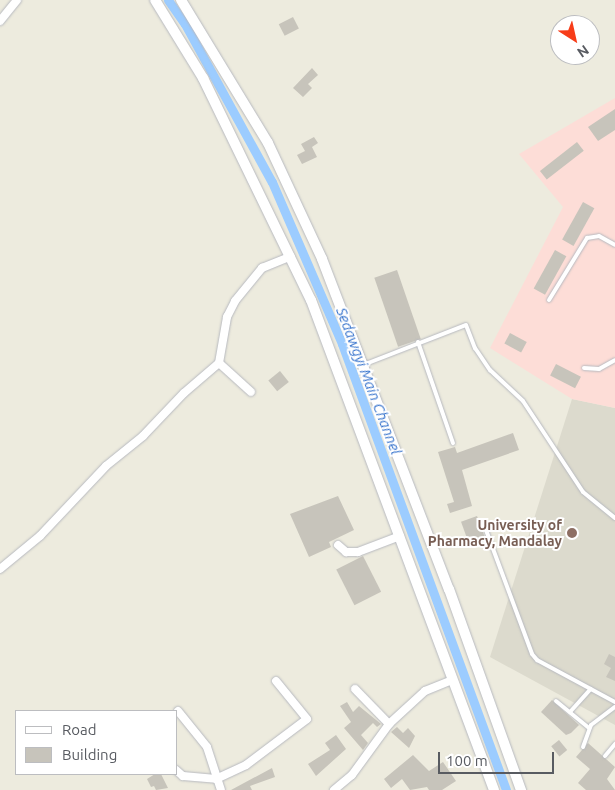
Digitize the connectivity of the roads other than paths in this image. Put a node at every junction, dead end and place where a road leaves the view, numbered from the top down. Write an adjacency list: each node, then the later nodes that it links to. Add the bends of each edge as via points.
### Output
1 (17, 0): 4 (street)
2 (155, 0): 6 (street, via 203,78)
3 (181, 0): 11 (street, via 268,143 322,258)
4 (0, 21)
5 (615, 245): 7 (lane, via 600,236 587,238)
6 (290, 256): 10 (street, via 262,268 235,301 227,318); 17 (street, via 311,300)
7 (549, 300)
8 (418, 342): 11 (lane); 14 (lane); 15 (lane, via 466,325 475,348 490,370 523,401 583,492)
9 (615, 360): 12 (lane, via 599,369)
10 (219, 363): 13 (street); 19 (street, via 184,393 143,436 106,466 40,536)
11 (362, 365): 39 (street, via 449,589)
12 (584, 368)
13 (251, 392)
14 (453, 444)
15 (615, 518)
16 (486, 530): 23 (lane, via 532,654 537,660)
17 (400, 536): 18 (street, via 358,552 346,552); 20 (street)
18 (338, 545)
19 (0, 569)
20 (452, 680): 29 (street, via 425,691); 38 (street)
21 (276, 681): 35 (street, via 307,719 246,765)
22 (356, 689): 29 (street)
23 (591, 689): 25 (lane); 28 (lane)
24 (556, 701): 28 (lane)
25 (615, 702)
26 (615, 707): 30 (lane)
27 (178, 711): 35 (street, via 207,747)
28 (570, 712): 30 (lane)
29 (390, 724): 37 (street, via 352,775)
30 (589, 728): 32 (lane)
31 (615, 744): 33 (lane)
32 (583, 747)
33 (605, 756)
34 (178, 772): 35 (street, via 183,776)
35 (216, 779): 36 (street)
36 (221, 790)
37 (334, 790)
38 (494, 790)
39 (521, 790)

